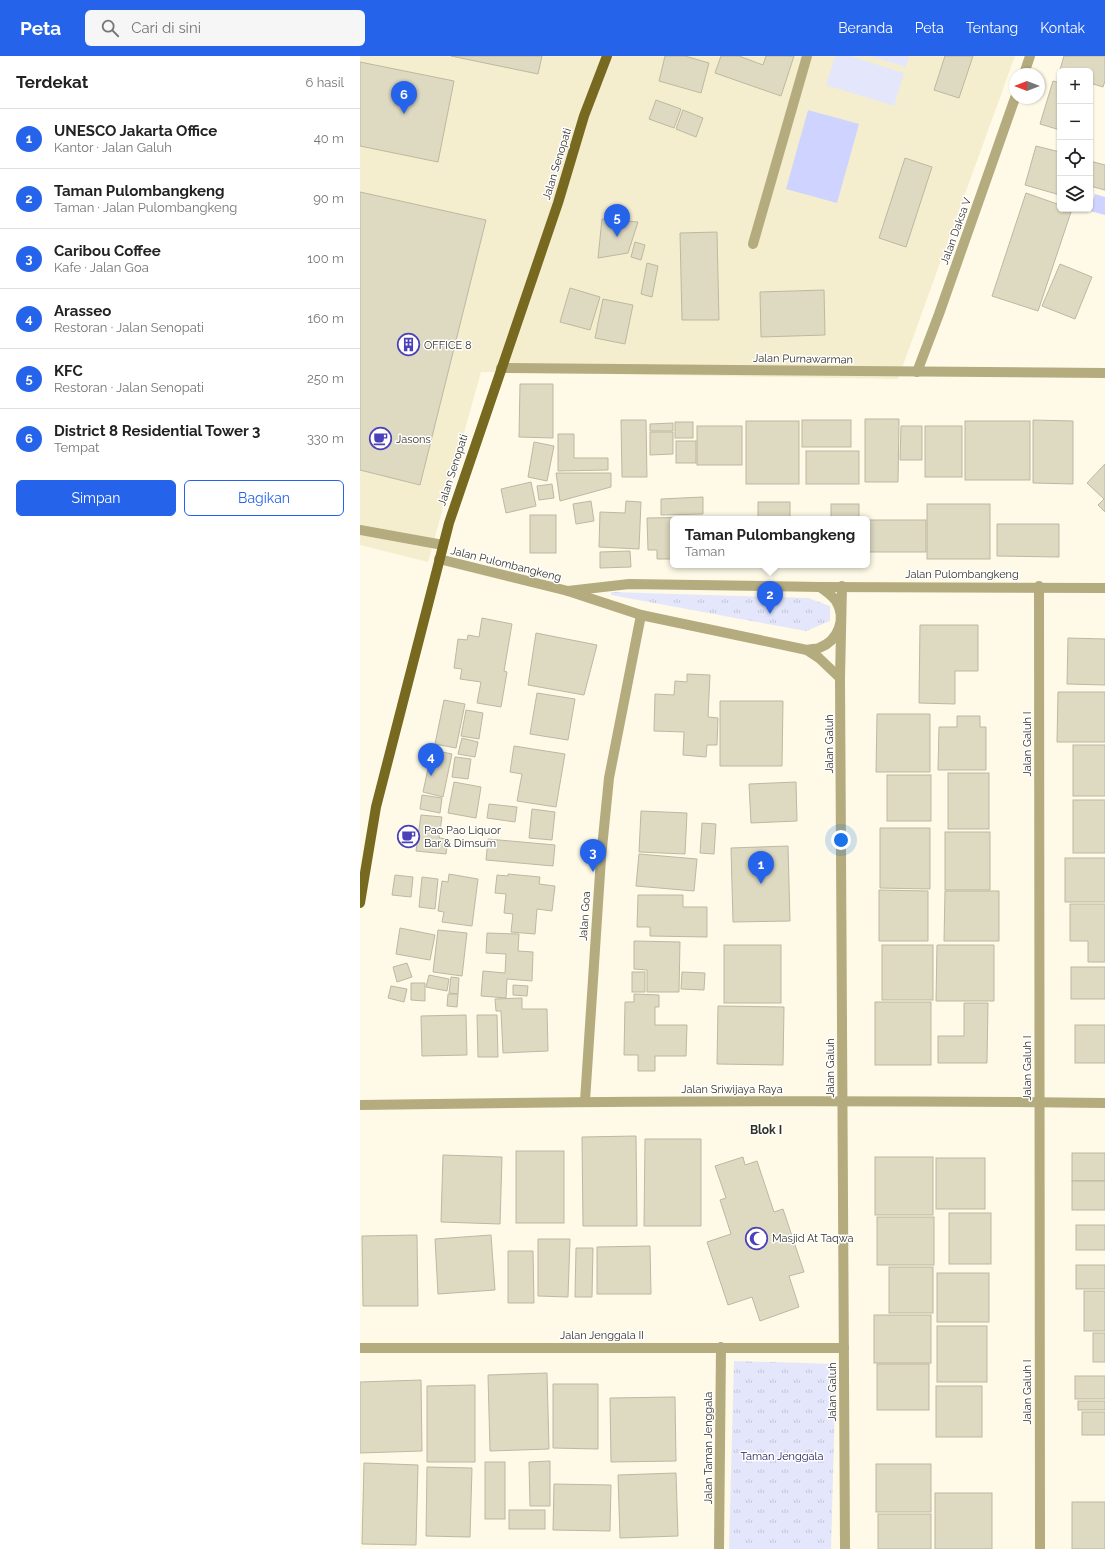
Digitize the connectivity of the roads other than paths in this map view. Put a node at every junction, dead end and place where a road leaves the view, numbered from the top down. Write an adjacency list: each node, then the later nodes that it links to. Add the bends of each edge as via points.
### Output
1 (607, 56): 7 (main road, Jalan Senopati, via 584,116 558,203)
2 (807, 56): 6 (street)
3 (1030, 56): 4 (street)
4 (1026, 68)
5 (1014, 104): 8 (street, Jalan Daksa V)
6 (753, 244)
7 (501, 368): 8 (street, Jalan Purnawarman); 11 (main road, Jalan Senopati, via 458,491)
8 (917, 372): 9 (street, Jalan Purnawarman)
9 (1105, 373)
10 (360, 530): 11 (street)
11 (443, 545): 12 (main road, Jalan Senopati)
12 (439, 560): 18 (street, Jalan Pulombangkeng); 24 (main road, Jalan Senopati, via 376,807)
13 (842, 586): 14 (street, Jalan Pulombangkeng); 16 (street, Jalan Pulombangkeng); 21 (street, Jalan Galuh)
14 (1039, 586): 17 (street, Jalan Pulombangkeng); 27 (street, Jalan Galuh I)
15 (603, 587): 16 (street, Jalan Pulombangkeng, via 629,584); 18 (street, Jalan Pulombangkeng); 19 (street, via 599,597)
16 (820, 587): 21 (street, via 837,602)
17 (1105, 588)
18 (568, 591): 19 (street, Jalan Pulombangkeng)
19 (601, 603): 20 (street, Jalan Pulombangkeng)
20 (641, 615): 22 (street, Jalan Pulombangkeng); 25 (street, Jalan Goa, via 609,778)
21 (841, 624): 22 (street, Jalan Pulombangkeng, via 829,643); 23 (street, Jalan Galuh)
22 (807, 650): 23 (street, Jalan Pulombangkeng)
23 (840, 678): 26 (street, Jalan Galuh)
24 (360, 903)
25 (585, 1101): 26 (street, Jalan Sriwijaya Raya); 29 (street, Jalan Sriwijaya Raya)
26 (842, 1101): 27 (street, Jalan Sriwijaya Raya); 32 (street, Jalan Galuh)
27 (1039, 1102): 28 (street, Jalan Sriwijaya Raya); 35 (street, Jalan Galuh I)
28 (1105, 1103)
29 (360, 1105)
30 (721, 1347): 31 (street, Jalan Jenggala II); 32 (street, Jalan Jenggala II); 33 (street, Jalan Taman Jenggala)
31 (360, 1348)
32 (844, 1348): 34 (street, Jalan Galuh)
33 (719, 1549)
34 (844, 1549)
35 (1040, 1549)

